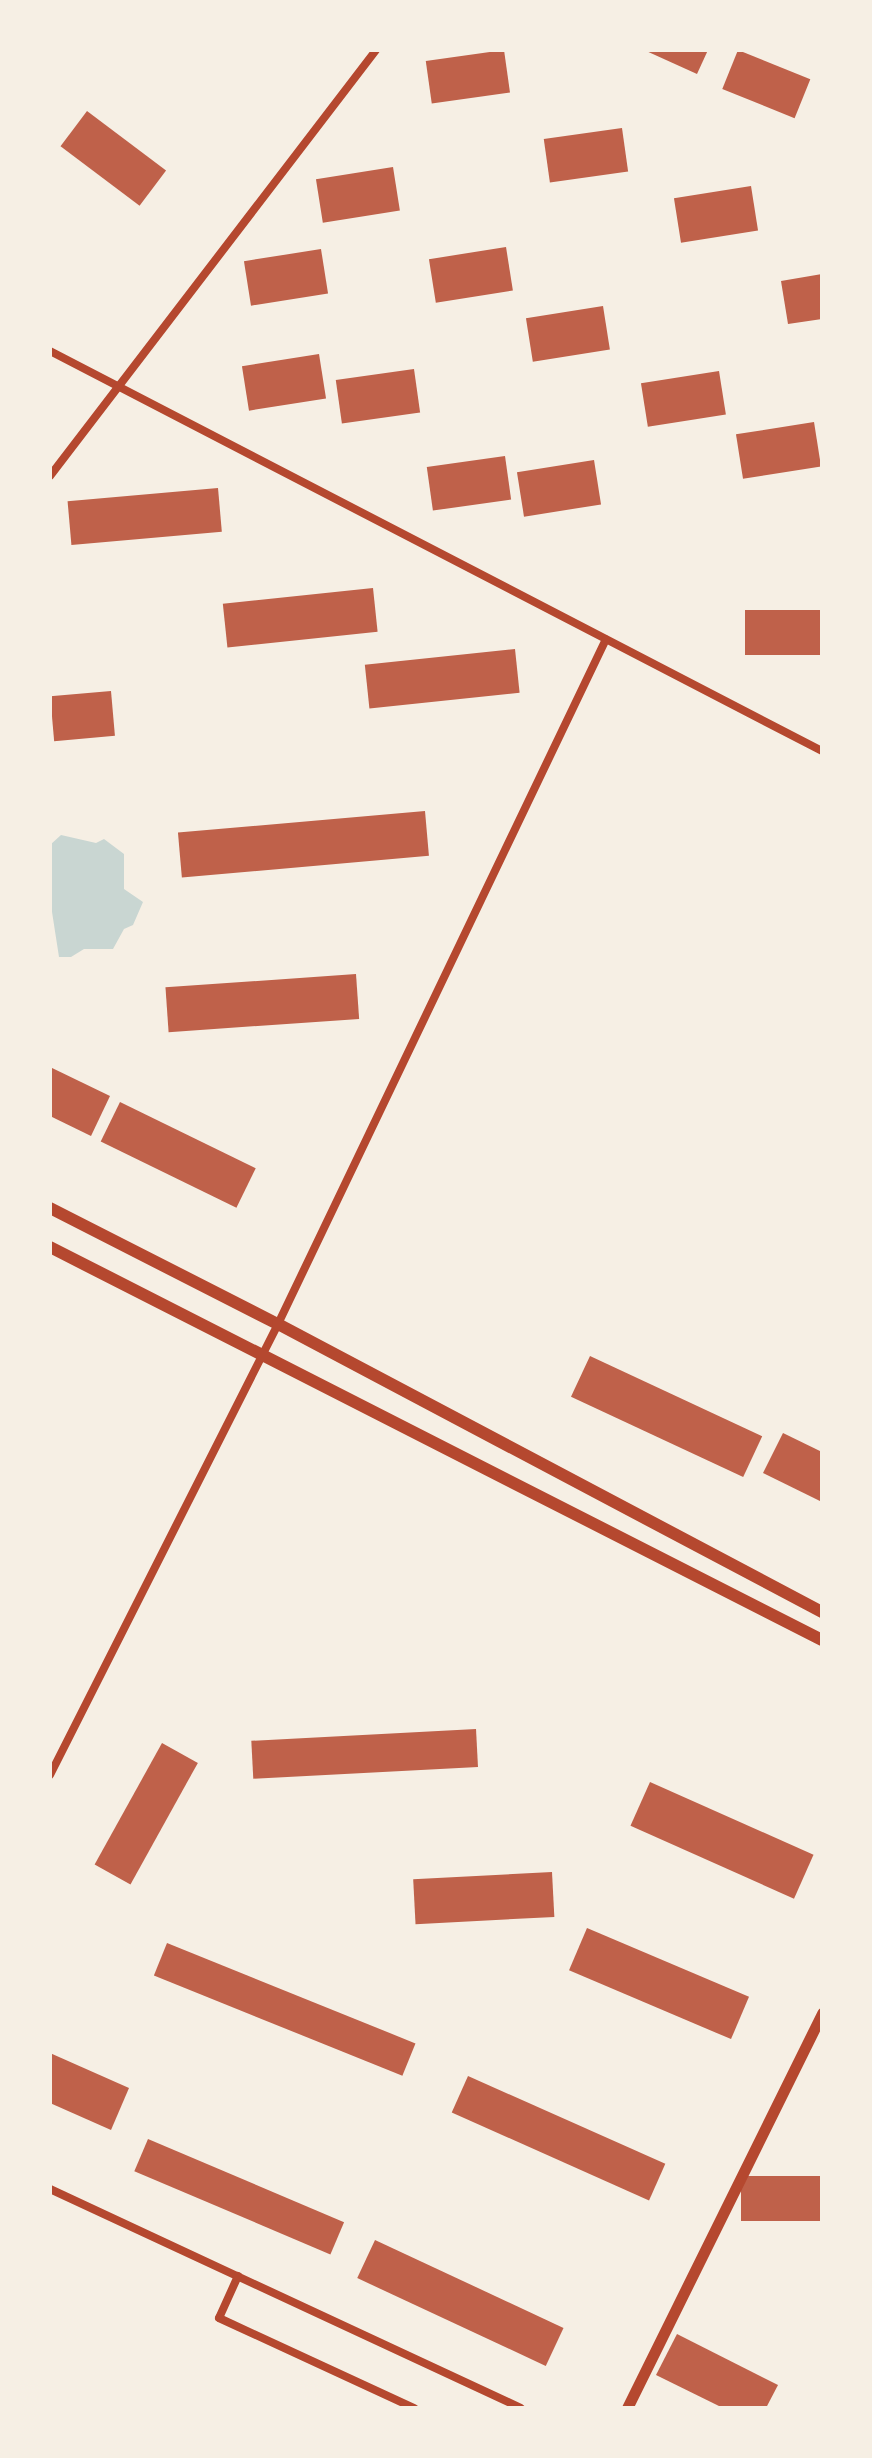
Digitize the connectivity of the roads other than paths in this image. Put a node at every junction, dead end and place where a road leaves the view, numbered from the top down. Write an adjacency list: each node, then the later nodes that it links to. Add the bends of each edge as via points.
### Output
1 (376, 50): 3 (street)
2 (50, 351): 3 (street)
3 (118, 389): 4 (street); 5 (street)
4 (50, 476)
5 (606, 639): 6 (street); 9 (street)
6 (822, 751)
7 (50, 1208): 9 (main road)
8 (50, 1247): 10 (main road)
9 (278, 1324): 10 (street); 11 (main road)
10 (262, 1354): 12 (main road); 13 (street)
11 (822, 1612)
12 (822, 1640)
13 (50, 1775)
14 (822, 2013): 19 (street)
15 (50, 2189): 16 (street)
16 (238, 2276): 17 (street, via 219,2318); 18 (street)
17 (414, 2408)
18 (521, 2408)
19 (627, 2408)

